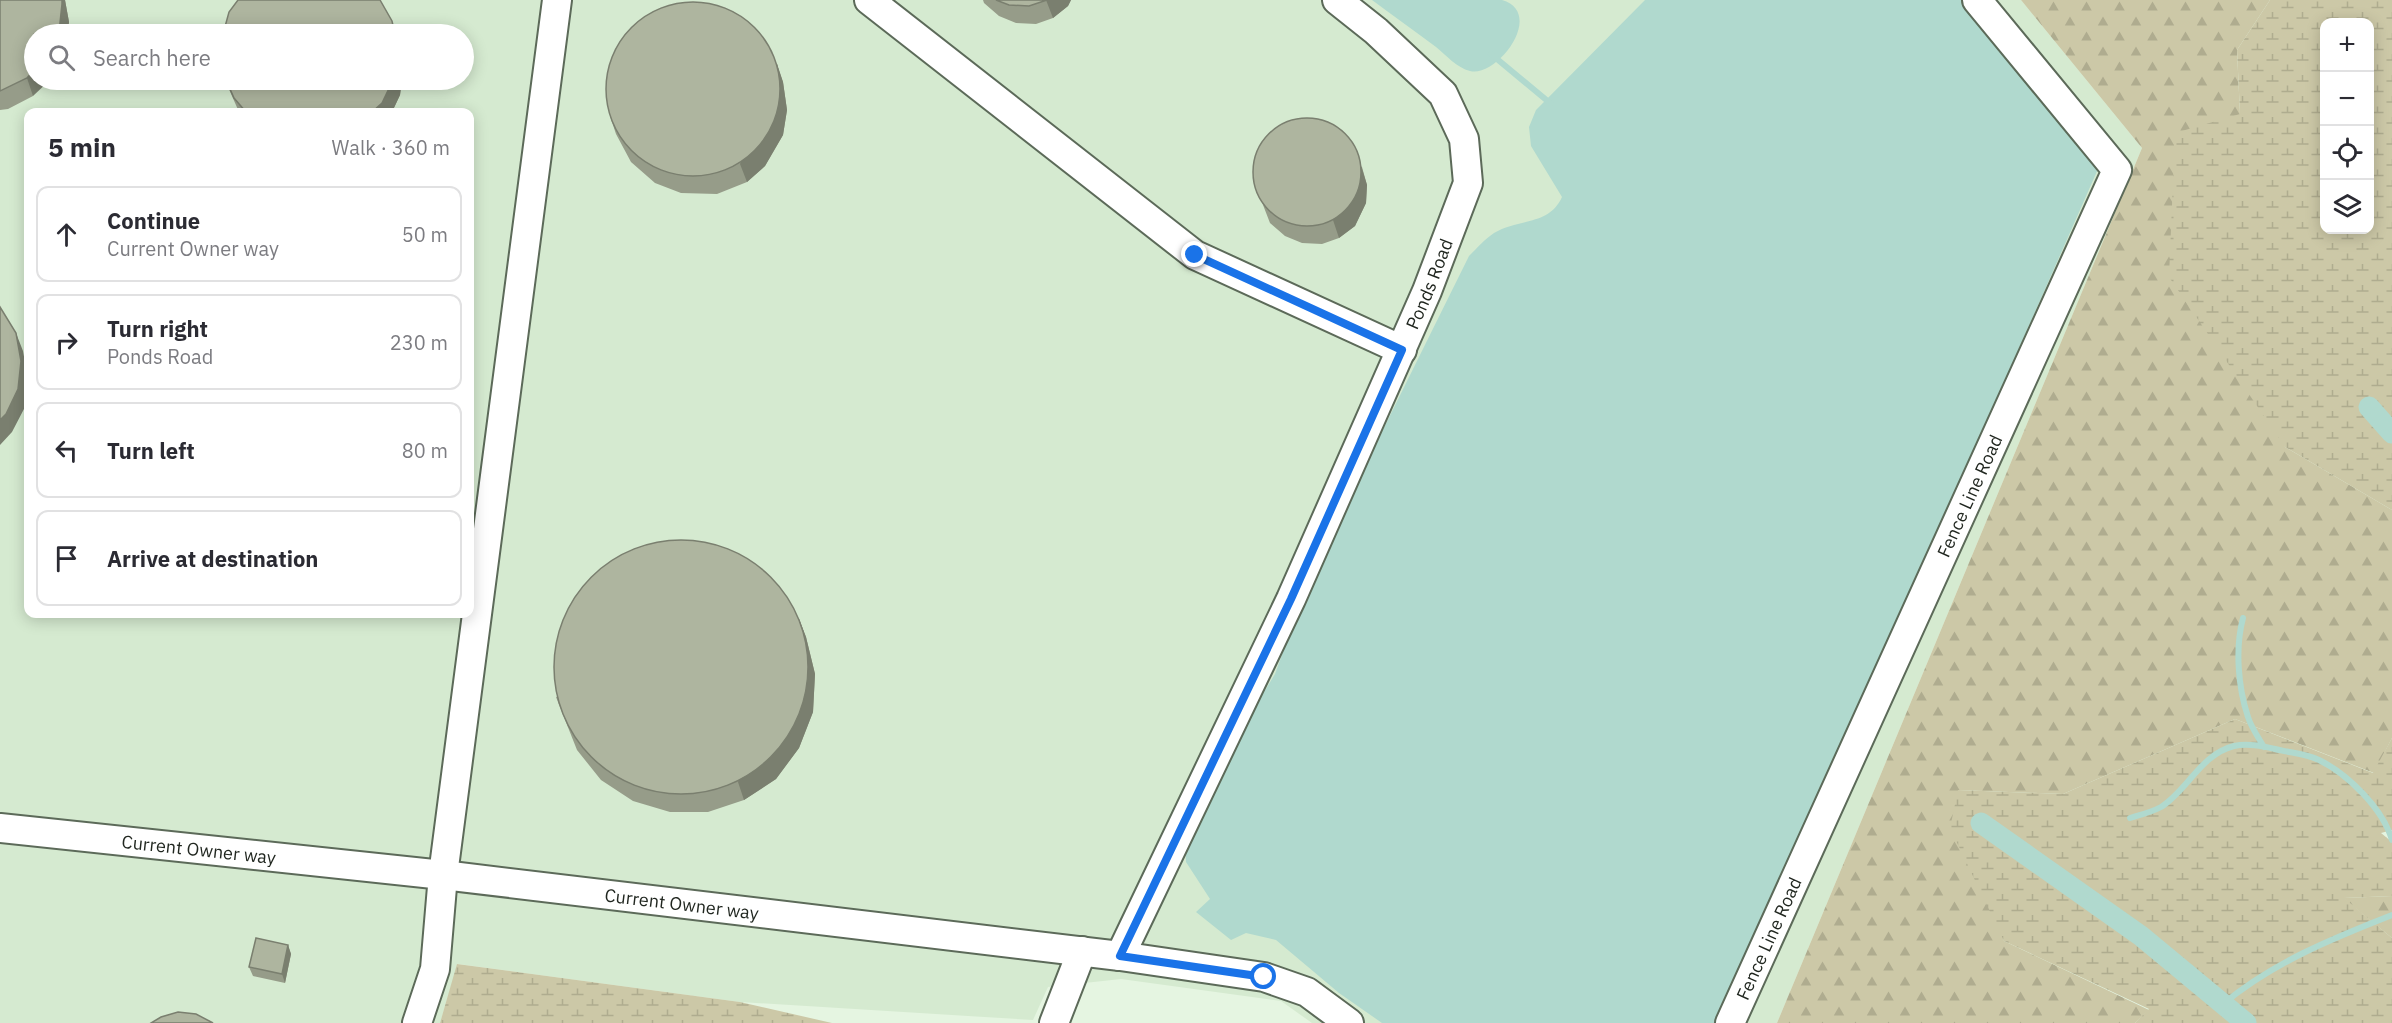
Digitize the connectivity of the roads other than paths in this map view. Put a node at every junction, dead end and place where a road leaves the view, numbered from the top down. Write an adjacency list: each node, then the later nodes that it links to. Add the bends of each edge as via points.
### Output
1 (557, 0): 7 (street)
2 (868, 0): 5 (street, via 1195,255)
3 (1337, 0): 5 (street, Ponds Road, via 1443,94 1464,139 1468,183)
4 (1977, 0): 13 (street, Fence Line Road, via 2117,170)
5 (1402, 350): 9 (street, Ponds Road, via 1291,599)
6 (0, 828): 7 (street, Current Owner way)
7 (443, 875): 8 (street, Current Owner way); 10 (street, via 435,969)
8 (1082, 951): 9 (street, Current Owner way); 11 (street)
9 (1120, 956): 12 (street, Current Owner way, via 1264,977 1307,992)
10 (417, 1023)
11 (1054, 1023)
12 (1349, 1023)
13 (1730, 1023)

